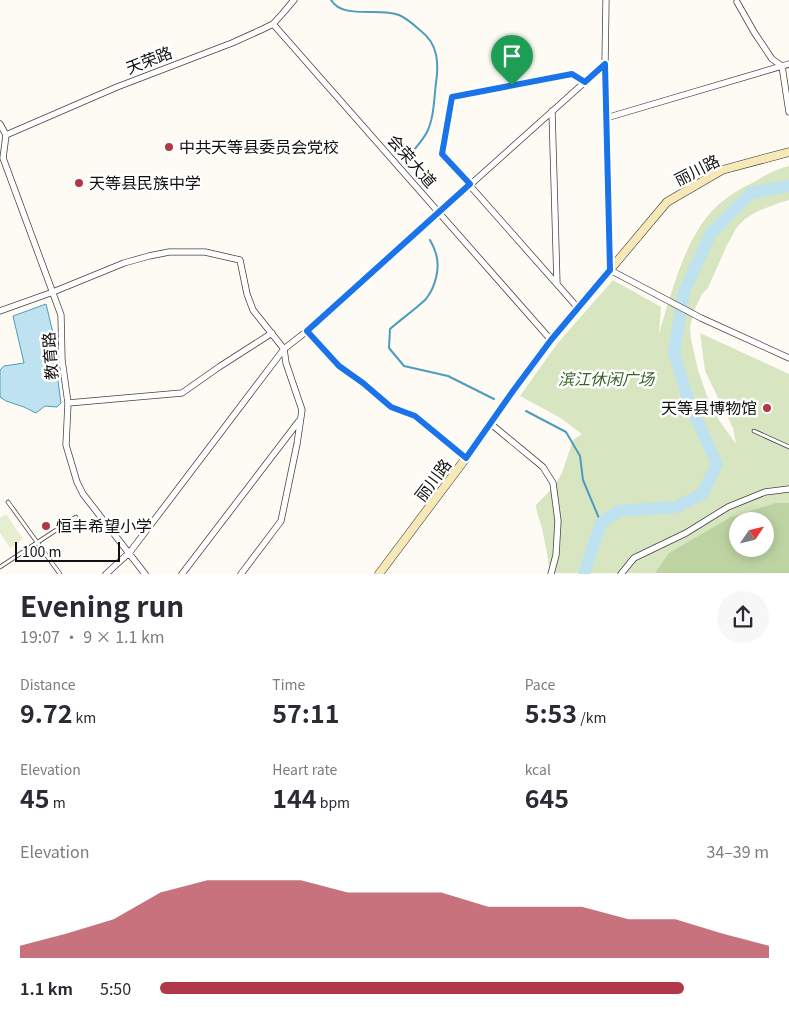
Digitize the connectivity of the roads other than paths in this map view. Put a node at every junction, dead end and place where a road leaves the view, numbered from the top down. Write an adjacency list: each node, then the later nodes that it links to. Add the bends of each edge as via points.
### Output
1 (294, 0): 4 (street, 天荣路)
2 (606, 0): 5 (street)
3 (737, 2): 7 (street, via 772,59)
4 (273, 24): 13 (street, 天荣路); 17 (street, 会荣大道)
5 (605, 64): 8 (street); 11 (street)
6 (789, 64): 7 (street)
7 (782, 66): 10 (street); 11 (street)
8 (585, 82): 9 (street); 16 (street, via 572,74 452,97 442,154)
9 (552, 111): 16 (street); 19 (street)
10 (789, 112)
11 (606, 118): 18 (street)
12 (0, 124): 13 (street)
13 (6, 135): 15 (street, 教育路)
14 (789, 152): 18 (main road, 丽川路, via 722,170 667,202)
15 (1, 158): 20 (street, 教育路)
16 (470, 184): 17 (street); 19 (street)
17 (438, 212): 23 (street); 25 (street, 会荣大道)
18 (610, 270): 21 (main road, 丽川路); 27 (street, via 701,318)
19 (557, 284): 21 (street)
20 (53, 292): 22 (street); 24 (street, via 149,256 169,252 206,252 240,260 253,310); 28 (street, 教育路, via 61,315 62,360)
21 (578, 308): 25 (main road, 丽川路)
22 (0, 311)
23 (307, 331): 26 (street); 33 (street, via 339,366 391,407 415,416)
24 (272, 333): 26 (street); 28 (street, via 182,393)
25 (551, 340): 30 (main road, 丽川路)
26 (284, 349): 29 (street, via 302,410); 38 (street)
27 (789, 358)
28 (68, 403): 38 (street, 教育路, via 66,445 76,482)
29 (300, 420): 43 (street); 44 (street, via 282,521)
30 (490, 424): 33 (main road, 丽川路); 46 (street, via 543,467 553,484 558,521)
31 (754, 431): 32 (lane)
32 (789, 447)
33 (466, 458): 45 (main road, 丽川路)
34 (789, 488): 47 (street, via 765,492 728,507 634,558)
35 (8, 502): 37 (lane)
36 (76, 517): 37 (lane)
37 (38, 542): 39 (lane); 40 (lane)
38 (130, 552): 41 (street); 42 (street, 教育路)
39 (0, 567)
40 (60, 574)
41 (106, 574)
42 (145, 574)
43 (182, 574)
44 (241, 574)
45 (379, 574)
46 (551, 574)
47 (621, 574)

